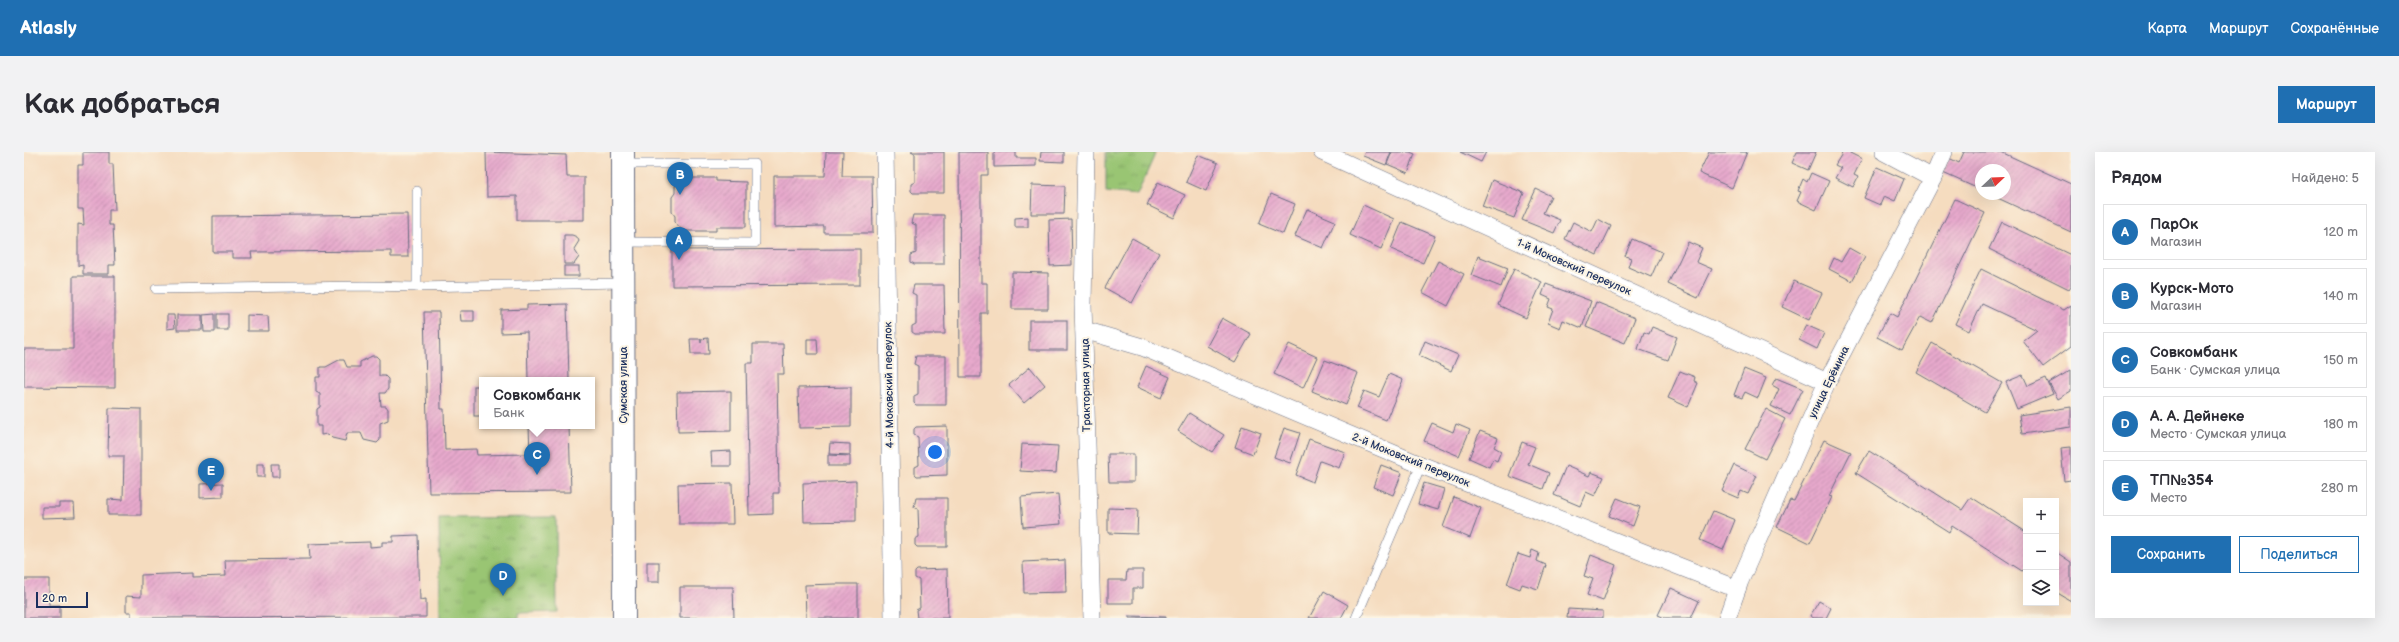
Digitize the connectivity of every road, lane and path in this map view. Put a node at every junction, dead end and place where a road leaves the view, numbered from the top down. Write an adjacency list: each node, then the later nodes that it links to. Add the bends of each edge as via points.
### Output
1 (885, 152): 18 (street, 4-й Моковский переулок)
2 (1086, 152): 13 (street, Тракторная улица)
3 (1322, 152): 14 (street, 1-й Моковский переулок)
4 (1884, 152): 7 (street)
5 (1944, 152): 7 (street, улица Ерёмина)
6 (623, 158): 9 (main road, Сумская улица); 9 (lane, via 755,164 755,243)
7 (1933, 178): 14 (street, улица Ерёмина)
8 (417, 191): 11 (lane)
9 (623, 242): 10 (main road, Сумская улица)
10 (623, 283): 11 (lane); 17 (main road, Сумская улица)
11 (417, 287): 12 (lane)
12 (156, 288)
13 (1084, 330): 15 (street, 2-й Моковский переулок, via 1142,347); 19 (street, Тракторная улица)
14 (1827, 382): 16 (street, улица Ерёмина)
15 (1421, 465): 16 (street, 2-й Моковский переулок); 20 (lane)
16 (1737, 589): 21 (street, улица Ерёмина)
17 (624, 618)
18 (893, 618)
19 (1092, 618)
20 (1356, 618)
21 (1727, 618)

